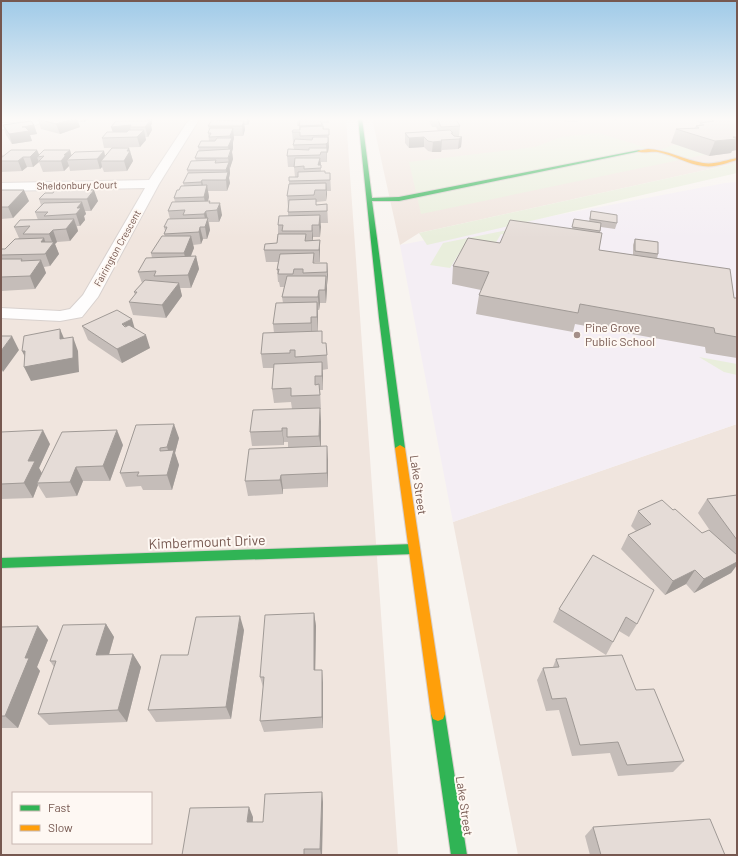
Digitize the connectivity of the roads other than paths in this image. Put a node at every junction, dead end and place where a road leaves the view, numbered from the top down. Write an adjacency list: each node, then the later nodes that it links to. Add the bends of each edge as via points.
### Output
1 (170, 158): 6 (street, Fairington Crescent)
2 (364, 158): 8 (street, Lake Street)
3 (604, 158): 8 (street, via 399,199)
4 (684, 158): 5 (street, via 704,165)
5 (737, 159)
6 (153, 184): 7 (street, Sheldonbury Court); 9 (street, Fairington Crescent, via 90,297 76,313 60,316)
7 (1, 187)
8 (369, 200): 10 (street, Lake Street)
9 (1, 313)
10 (414, 549): 11 (street, Kimbermount Drive); 12 (street, Lake Street)
11 (1, 563)
12 (459, 855)

